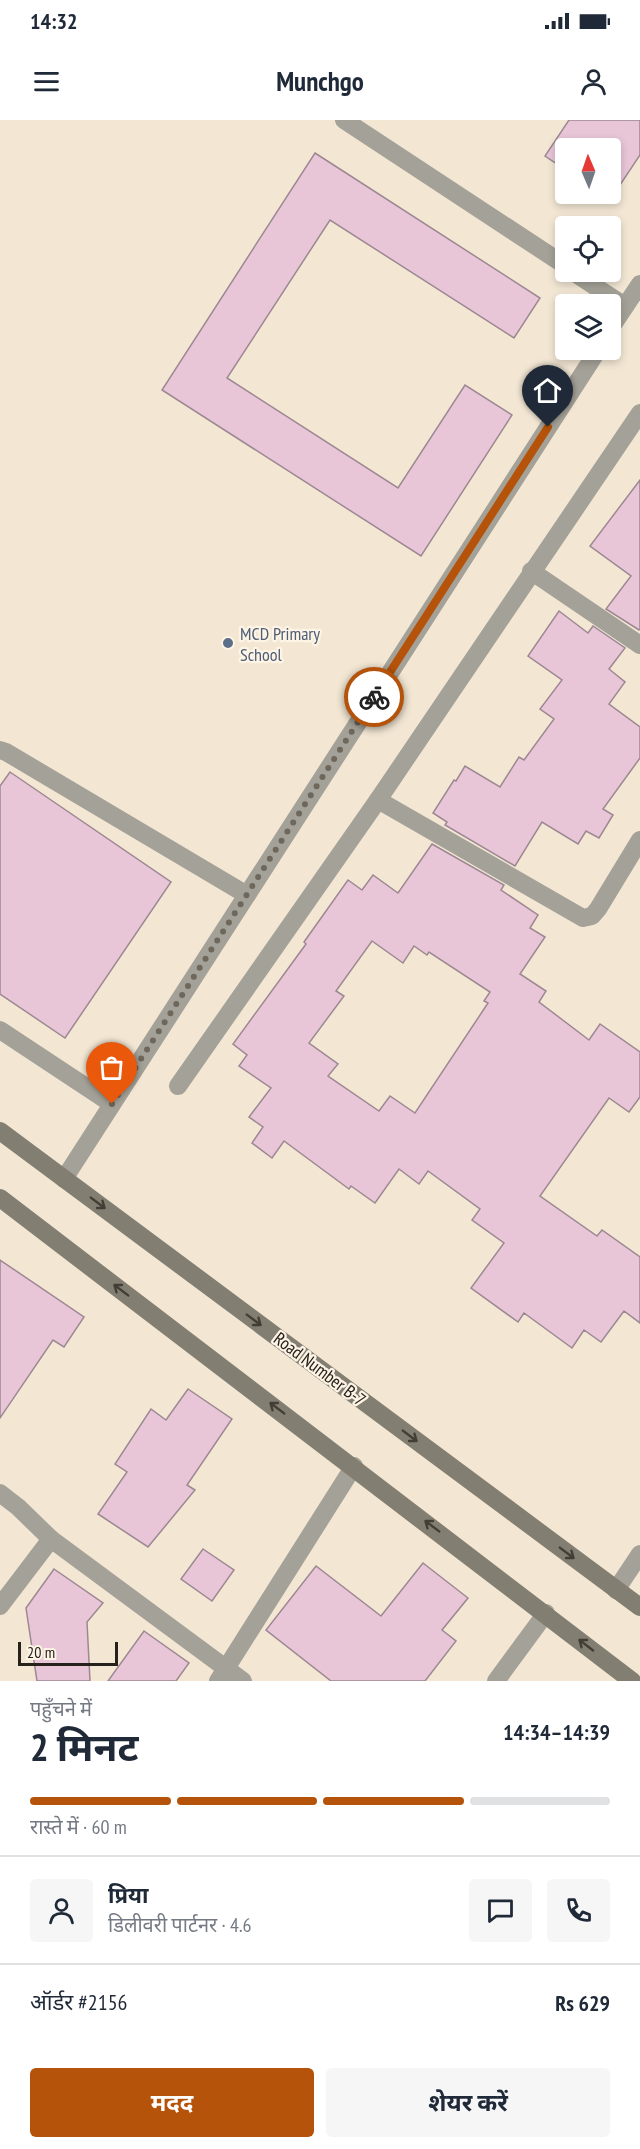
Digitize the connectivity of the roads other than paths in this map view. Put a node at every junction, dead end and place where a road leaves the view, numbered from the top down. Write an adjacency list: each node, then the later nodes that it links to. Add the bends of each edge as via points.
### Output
1 (344, 120): 2 (street)
2 (555, 260)
3 (589, 282): 5 (street)
4 (640, 284): 5 (street)
5 (626, 306): 6 (street)
6 (621, 313)
7 (592, 360): 14 (street)
8 (640, 413): 9 (street)
9 (531, 572): 10 (street); 12 (street)
10 (640, 645)
11 (0, 750): 14 (street)
12 (378, 800): 13 (street, via 583,918 598,909); 16 (street)
13 (640, 840)
14 (247, 895): 17 (street)
15 (0, 1030): 17 (street)
16 (178, 1086)
17 (112, 1104): 19 (street)
18 (0, 1131): 19 (street, Road Number B-7)
19 (64, 1179): 25 (street, Road Number B-7, one-way to 25)
20 (0, 1198): 21 (street, one-way to 20)
21 (354, 1467): 28 (street, one-way to 21); 29 (street)
22 (0, 1494): 23 (street)
23 (51, 1539): 26 (street); 29 (street)
24 (640, 1554): 25 (street)
25 (616, 1590): 27 (street, Road Number B-7)
26 (0, 1606)
27 (640, 1607)
28 (546, 1613): 30 (street, one-way to 28); 32 (street)
29 (222, 1675): 31 (street)
30 (624, 1678)
31 (243, 1681)
32 (496, 1681)

